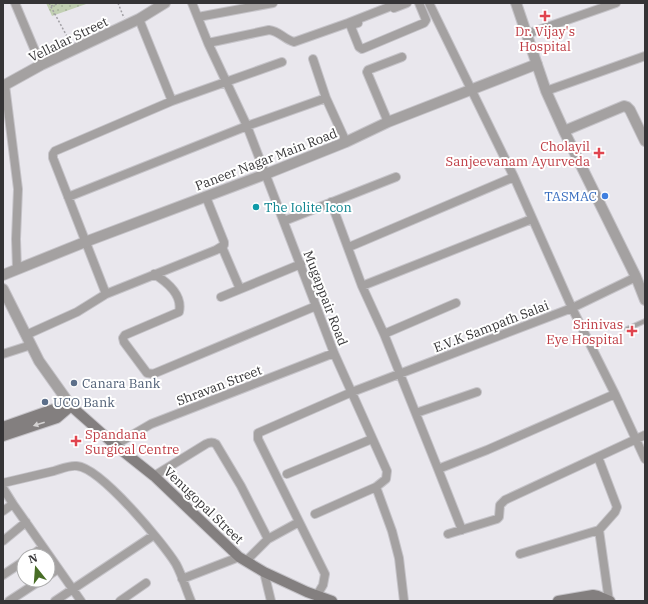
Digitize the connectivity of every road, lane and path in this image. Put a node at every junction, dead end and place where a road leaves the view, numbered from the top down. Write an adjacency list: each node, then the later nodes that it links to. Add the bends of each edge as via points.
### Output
1 (15, 3): 28 (street)
2 (49, 3): 13 (path)
3 (61, 3): 13 (path)
4 (118, 3): 19 (path)
5 (165, 3): 18 (street, Vellalar Street)
6 (192, 3): 17 (street, Mugappair Road)
7 (273, 3): 17 (street)
8 (399, 3): 15 (street)
9 (407, 3): 15 (street)
10 (419, 3): 16 (street)
11 (516, 3): 20 (street)
12 (616, 3): 20 (street)
13 (51, 6): 22 (path)
14 (431, 6): 16 (street); 31 (street)
15 (385, 8): 16 (street, via 351,26 360,48 424,23 426,20); 21 (street, via 294,42 276,30 269,30)
16 (423, 12)
17 (198, 17): 21 (street, Mugappair Road)
18 (139, 19): 19 (street, Vellalar Street); 34 (street)
19 (127, 25): 22 (street, Vellalar Street)
20 (527, 34): 27 (street)
21 (208, 43): 29 (street, Mugappair Road)
22 (74, 50): 28 (street, Vellalar Street)
23 (645, 56): 32 (street)
24 (402, 57): 35 (street, via 368,70 367,75)
25 (313, 59): 33 (street)
26 (282, 62): 29 (street)
27 (537, 64): 31 (street, Paneer Nagar Main Road); 32 (street)
28 (41, 65): 30 (street, Vellalar Street)
29 (226, 81): 34 (street); 36 (street, Mugappair Road)
30 (4, 86): 52 (street, via 18,189)
31 (472, 90): 35 (street, Paneer Nagar Main Road); 42 (street)
32 (546, 91): 37 (street)
33 (326, 98): 36 (street); 39 (street)
34 (172, 101): 44 (street, via 55,151 53,158)
35 (388, 122): 39 (street, Paneer Nagar Main Road)
36 (246, 126): 40 (street, Mugappair Road); 44 (street)
37 (564, 131): 38 (street, via 624,106 630,110); 55 (street)
38 (645, 141)
39 (346, 142): 40 (street, Paneer Nagar Main Road)
40 (266, 174): 43 (street, Paneer Nagar Main Road); 47 (street, Mugappair Road)
41 (396, 177): 45 (street)
42 (514, 177): 46 (street); 50 (street)
43 (206, 196): 48 (street, Paneer Nagar Main Road); 49 (street, via 224,242)
44 (68, 197): 48 (street)
45 (331, 202): 47 (street); 50 (street)
46 (532, 219): 56 (street); 64 (street)
47 (284, 221): 51 (street, Mugappair Road)
48 (86, 242): 52 (street, Paneer Nagar Main Road); 59 (street)
49 (222, 247): 53 (street); 58 (street)
50 (349, 247): 56 (street)
51 (301, 264): 58 (street); 63 (street, Mugappair Road)
52 (17, 269): 54 (street, Paneer Nagar Main Road)
53 (154, 274): 59 (street); 63 (street, via 170,285 180,305 179,312 123,338 149,374)
54 (3, 275)
55 (636, 276): 61 (street); 64 (street, E.V.K Sampath Salai)
56 (362, 286): 67 (street)
57 (3, 289): 68 (street)
58 (240, 289): 60 (street)
59 (106, 294): 68 (street, via 77,312)
60 (221, 297)
61 (645, 300)
62 (456, 303): 67 (street)
63 (316, 306): 70 (street, Mugappair Road)
64 (572, 308): 72 (street, E.V.K Sampath Salai); 75 (street)
65 (645, 321): 66 (lane)
66 (627, 328)
67 (384, 334): 72 (street)
68 (26, 335): 69 (street)
69 (31, 345): 71 (street); 76 (street, via 39,361)
70 (334, 353): 73 (street, Mugappair Road); 83 (street, Shravan Street, via 151,424)
71 (3, 354)
72 (400, 374): 73 (street, E.V.K Sampath Salai); 77 (street)
73 (352, 392): 81 (street, Mugappair Road); 96 (street, E.V.K Sampath Salai, via 258,433 257,437)
74 (477, 392): 77 (street)
75 (615, 394): 82 (street); 86 (street)
76 (71, 406): 78 (main road, via 57,408); 80 (main road, one-way to 80, via 57,418); 83 (main road, Venugopal Street)
77 (416, 413): 86 (street)
78 (3, 427)
79 (645, 435): 82 (street)
80 (3, 436)
81 (372, 439): 87 (street); 90 (street, Mugappair Road, via 388,475 383,483)
82 (636, 440): 84 (street); 85 (street)
83 (115, 445): 88 (main road, Venugopal Street)
84 (598, 457): 97 (street, via 505,500 500,505 497,519); 98 (street, via 617,507)
85 (645, 459)
86 (438, 469): 97 (street)
87 (287, 474)
88 (154, 476): 101 (street, via 206,444 216,444); 105 (main road, Venugopal Street)
89 (3, 483): 100 (street, via 67,467 85,468 127,504)
90 (376, 487): 94 (street); 122 (street, via 399,558)
91 (3, 488): 92 (street)
92 (13, 504): 93 (street); 95 (street)
93 (3, 511)
94 (315, 514)
95 (26, 522): 102 (street); 103 (street)
96 (299, 522): 101 (street); 114 (street, via 325,574 323,586)
97 (462, 530): 99 (street)
98 (599, 530): 104 (street); 124 (street)
99 (448, 534)
100 (154, 535): 110 (street, via 176,565); 113 (street)
101 (268, 539): 105 (street)
102 (3, 541)
103 (43, 547): 107 (street)
104 (520, 554)
105 (243, 559): 108 (main road, Venugopal Street); 110 (street)
106 (16, 566): 109 (street)
107 (58, 569): 113 (street)
108 (264, 572): 114 (main road, Venugopal Street); 120 (street)
109 (3, 575)
110 (182, 579): 119 (street)
111 (146, 583): 118 (street)
112 (29, 588): 115 (street)
113 (73, 588): 116 (street); 117 (street)
114 (311, 596): 121 (main road, Venugopal Street)
115 (9, 601)
116 (55, 601)
117 (81, 601)
118 (120, 601)
119 (191, 601)
120 (271, 601)
121 (332, 601)
122 (404, 601)
123 (558, 601): 124 (main road, via 593,595)
124 (610, 601)

